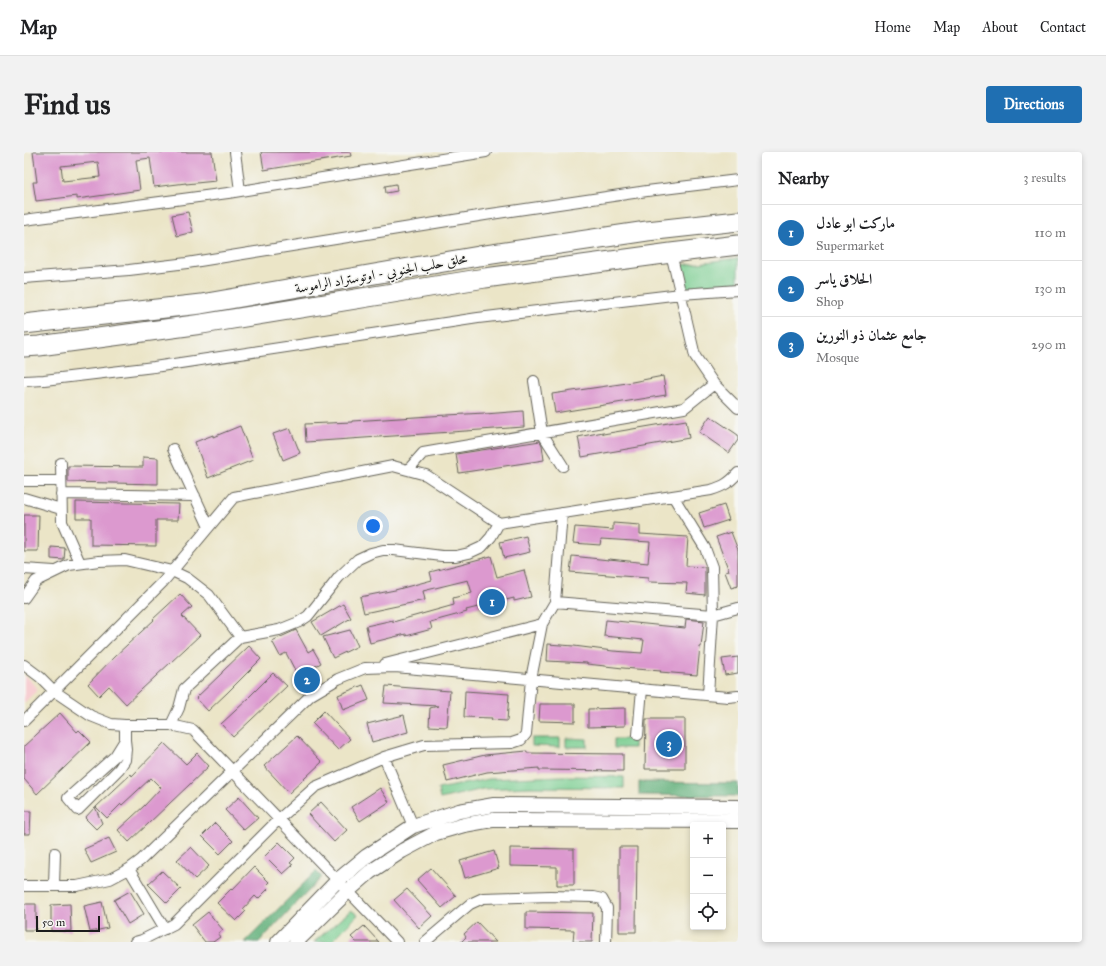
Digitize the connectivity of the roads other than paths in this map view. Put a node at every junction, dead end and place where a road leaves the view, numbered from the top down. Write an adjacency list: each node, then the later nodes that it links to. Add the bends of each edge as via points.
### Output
1 (235, 152): 4 (street)
2 (486, 152): 4 (street)
3 (738, 180): 9 (street, via 491,214 187,264)
4 (240, 191): 5 (street)
5 (24, 220)
6 (738, 221): 12 (highway, محلق حلب الجنوبي - اوتوستراد الراموسة, via 647,231 486,255 201,304)
7 (738, 245): 8 (highway, محلق حلب الجنوبي - اوتوستراد الراموسة)
8 (671, 253): 11 (street); 13 (highway, محلق حلب الجنوبي - اوتوستراد الراموسة, via 485,278 202,324)
9 (24, 278)
10 (738, 290): 11 (street)
11 (681, 294): 14 (street, via 478,318 154,367); 16 (street, via 695,356)
12 (24, 324)
13 (24, 347)
14 (24, 381)
15 (534, 381): 18 (street)
16 (714, 384): 17 (street); 18 (street, via 684,408)
17 (738, 408)
18 (542, 433): 21 (street); 22 (street, via 423,453)
19 (173, 449): 27 (street)
20 (61, 463): 25 (street)
21 (563, 466)
22 (408, 470): 32 (street, via 426,475); 33 (street, via 393,466 234,496)
23 (738, 473): 28 (street, via 724,486)
24 (24, 481): 25 (street)
25 (61, 482): 26 (street)
26 (61, 494): 27 (street); 30 (street)
27 (195, 496): 33 (street)
28 (673, 496): 31 (street); 41 (street, via 705,548 712,567)
29 (24, 498): 30 (street)
30 (61, 509): 34 (street, via 62,522)
31 (562, 513): 32 (street); 39 (street)
32 (499, 523): 43 (street, via 492,537 482,547 456,556 394,550 370,553 358,559 339,577 308,616 299,622 280,630)
33 (209, 527): 37 (street)
34 (80, 563): 36 (street); 37 (street, via 125,560)
35 (24, 569): 36 (street)
36 (56, 571): 38 (street, via 36,581)
37 (172, 571): 43 (street, via 187,578 209,595); 48 (street)
38 (26, 592)
39 (555, 602): 41 (street); 42 (street)
40 (738, 608): 41 (street)
41 (713, 615): 49 (street)
42 (542, 624): 45 (street); 46 (street)
43 (240, 637): 53 (street, via 184,689)
44 (24, 665): 48 (street)
45 (366, 668): 46 (street, via 395,667); 57 (street, via 338,678 311,695)
46 (531, 679): 47 (street); 56 (street, via 526,734 521,740 512,743 424,746)
47 (642, 689): 49 (street); 54 (street)
48 (54, 691): 51 (street); 52 (street, via 91,716 111,724)
49 (708, 695): 50 (street)
50 (738, 696)
51 (24, 721)
52 (125, 725): 53 (street); 55 (street)
53 (171, 725): 57 (street, via 193,730)
54 (638, 735)
55 (125, 740): 55 (street, via 125,760 119,769 78,810 68,798 115,756)
56 (384, 757): 60 (street, via 315,787); 63 (street)
57 (232, 772): 60 (street); 65 (street)
58 (574, 806): 59 (street); 61 (street); 63 (street, via 494,805 459,811)
59 (738, 807)
60 (278, 820): 66 (street); 70 (street, via 174,924)
61 (574, 821): 62 (street); 69 (street, via 492,820 436,833 370,872)
62 (738, 821)
63 (413, 826): 66 (street, via 367,856)
64 (55, 853): 68 (street)
65 (129, 869): 68 (street, via 110,879 77,886); 70 (street)
66 (338, 880): 69 (street); 72 (street)
67 (24, 886): 68 (street)
68 (54, 886)
69 (348, 891): 73 (street); 74 (street)
70 (165, 929): 71 (street)
71 (135, 942)
72 (278, 942)
73 (296, 942)
74 (397, 942)
75 (425, 942): 76 (street, via 470,904 483,898 550,896 602,899 607,908)
76 (606, 942)

